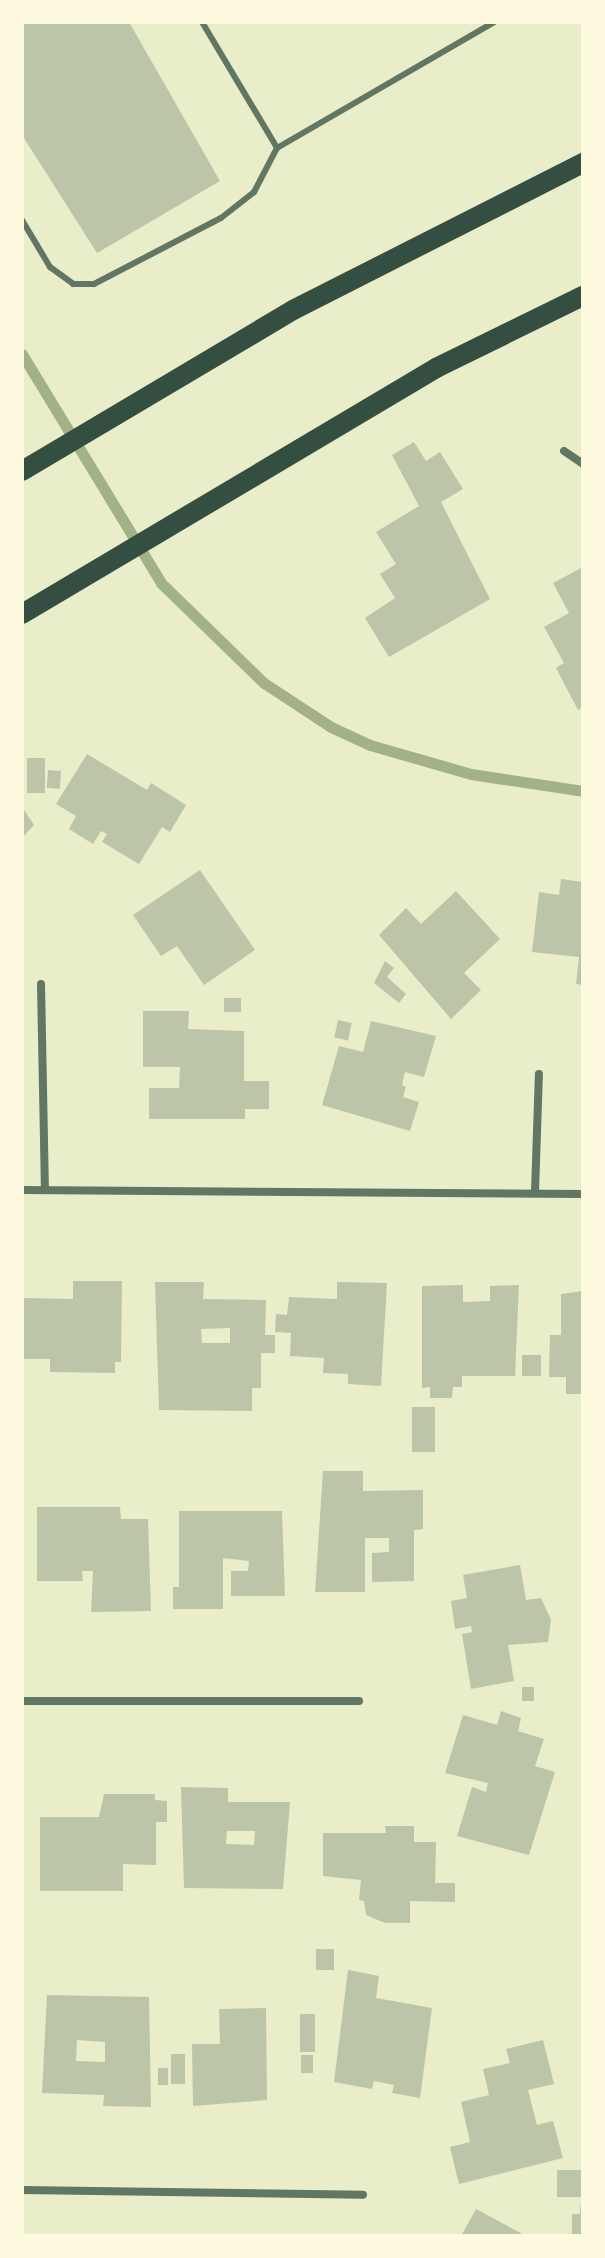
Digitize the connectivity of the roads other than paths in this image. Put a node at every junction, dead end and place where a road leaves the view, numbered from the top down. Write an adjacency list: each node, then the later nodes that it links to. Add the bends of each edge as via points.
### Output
1 (202, 22): 3 (lane)
2 (494, 22): 3 (lane)
3 (277, 148): 5 (lane, via 254,192 221,218 94,284 73,284 50,267)
4 (583, 163): 9 (main road, via 295,309)
5 (22, 220)
6 (583, 296): 10 (main road, via 436,368)
7 (564, 451): 8 (street)
8 (583, 464)
9 (22, 471)
10 (22, 614)
11 (41, 984): 14 (street)
12 (539, 1074): 15 (street)
13 (22, 1190): 14 (street)
14 (45, 1190): 15 (street)
15 (535, 1192): 16 (street)
16 (583, 1194)
17 (22, 1701): 18 (street)
18 (359, 1701)
19 (22, 2190): 20 (street)
20 (363, 2195)

